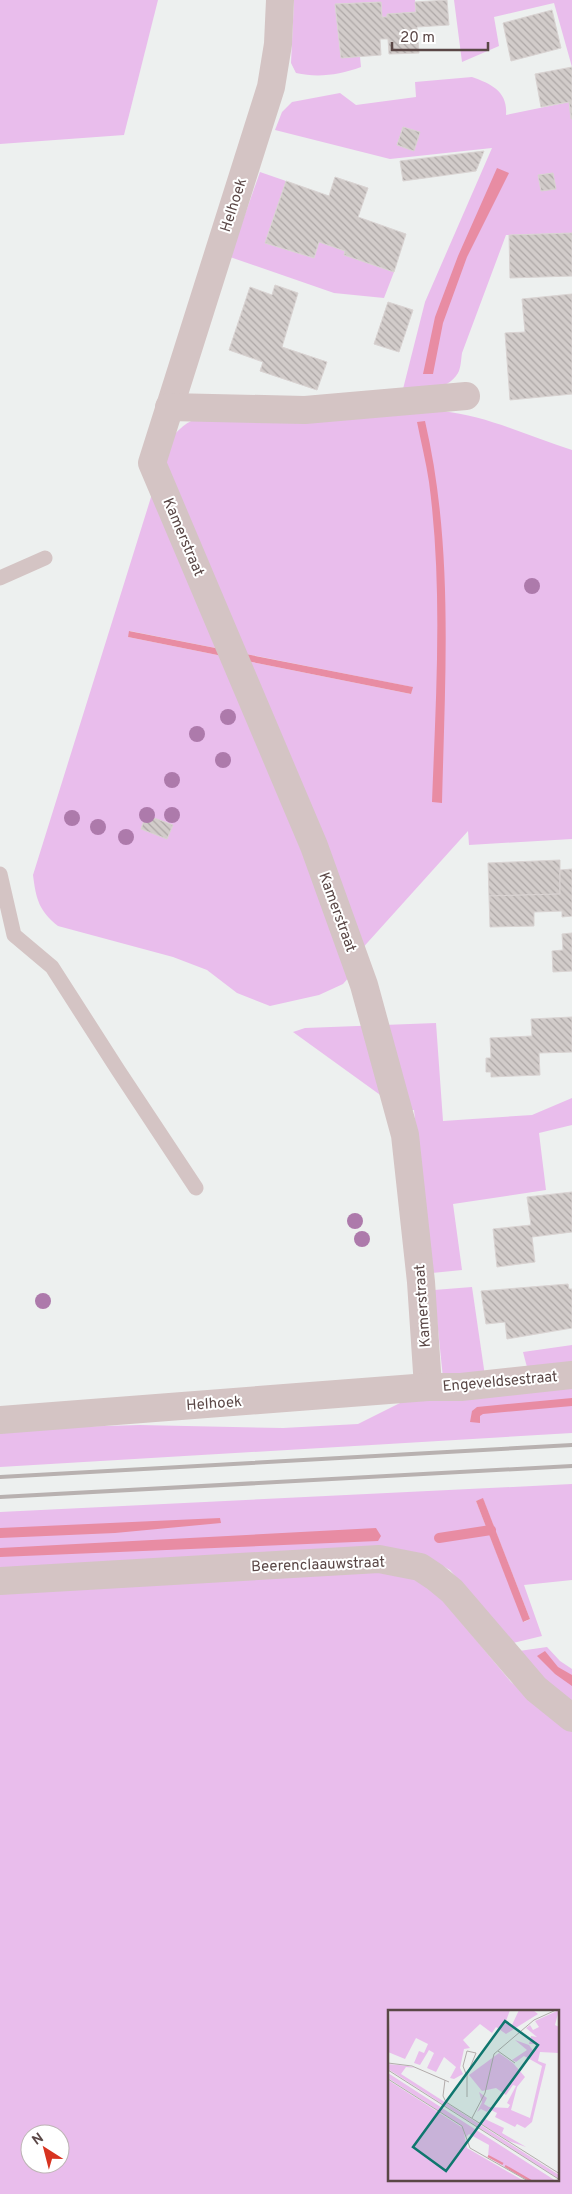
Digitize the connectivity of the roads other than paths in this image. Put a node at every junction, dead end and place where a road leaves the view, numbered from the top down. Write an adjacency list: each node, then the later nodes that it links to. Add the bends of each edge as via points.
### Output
1 (280, 0): 3 (street, Helhoek, via 278,44 271,87)
2 (466, 396): 3 (street, via 305,410)
3 (170, 407): 4 (street, Helhoek)
4 (152, 464): 10 (street, Kamerstraat, via 314,846 364,985 405,1135 421,1282)
5 (45, 558): 6 (lane)
6 (0, 578)
7 (0, 874): 8 (lane, via 14,935 52,967)
8 (196, 1188)
9 (572, 1375): 10 (street, Engeveldsestraat, via 461,1387)
10 (428, 1387): 11 (street, Helhoek)
11 (0, 1420)
12 (0, 1581): 13 (street, Beerenclaauwstraat, via 379,1559 401,1562 420,1567 452,1591 536,1689)
13 (572, 1718)

